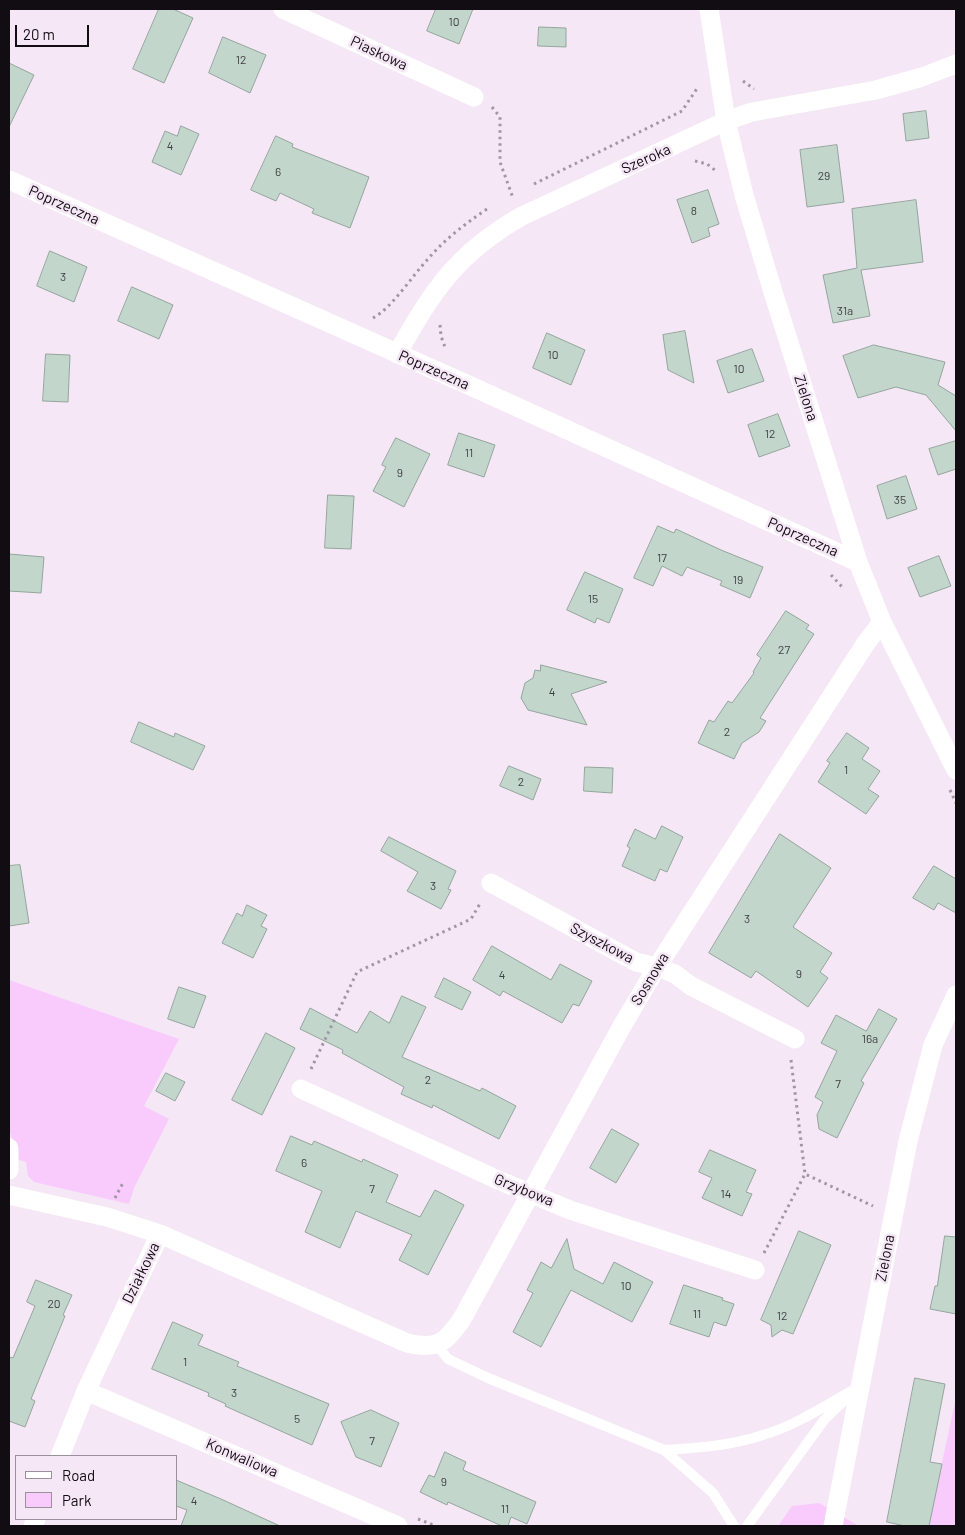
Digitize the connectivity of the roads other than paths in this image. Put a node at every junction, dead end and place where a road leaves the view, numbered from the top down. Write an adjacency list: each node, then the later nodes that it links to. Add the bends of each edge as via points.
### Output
1 (283, 9): 4 (street, Piaskowa)
2 (709, 9): 5 (street, Zielona)
3 (956, 64): 5 (street, Szeroka, via 876,90 752,112)
4 (474, 97)
5 (726, 121): 7 (street, Szeroka, via 497,230 450,272 423,309); 8 (street, Zielona, via 772,292)
6 (9, 180): 7 (street, Poprzeczna)
7 (397, 354): 8 (street, Poprzeczna)
8 (858, 562): 9 (street, Zielona)
9 (882, 622): 10 (street, Zielona); 12 (street, Sosnowa)
10 (952, 778)
11 (490, 883): 12 (street, Szyszkowa, via 636,962)
12 (657, 967): 14 (street, Szyszkowa); 18 (street, Sosnowa)
13 (956, 995): 23 (street, Zielona, via 933,1045 908,1141)
14 (791, 1038)
15 (301, 1090): 18 (street, Grzybowa)
16 (9, 1148): 17 (street)
17 (9, 1170)
18 (530, 1192): 21 (street, Grzybowa, via 570,1210); 22 (street, Sosnowa, via 462,1318 449,1337)
19 (9, 1195): 20 (street, Działkowa, via 106,1217)
20 (160, 1234): 22 (street, via 407,1344); 24 (street, Działkowa)
21 (755, 1270)
22 (437, 1345): 25 (lane, via 448,1359 488,1378)
23 (860, 1386): 25 (lane, via 798,1421 764,1435 716,1447); 29 (lane, via 824,1420); 30 (street, Zielona)
24 (86, 1390): 26 (street, Działkowa); 27 (street, Konwaliowa)
25 (664, 1450): 28 (lane, via 713,1493)
26 (60, 1455)
27 (398, 1526)
28 (734, 1526)
29 (747, 1526)
30 (833, 1526)

